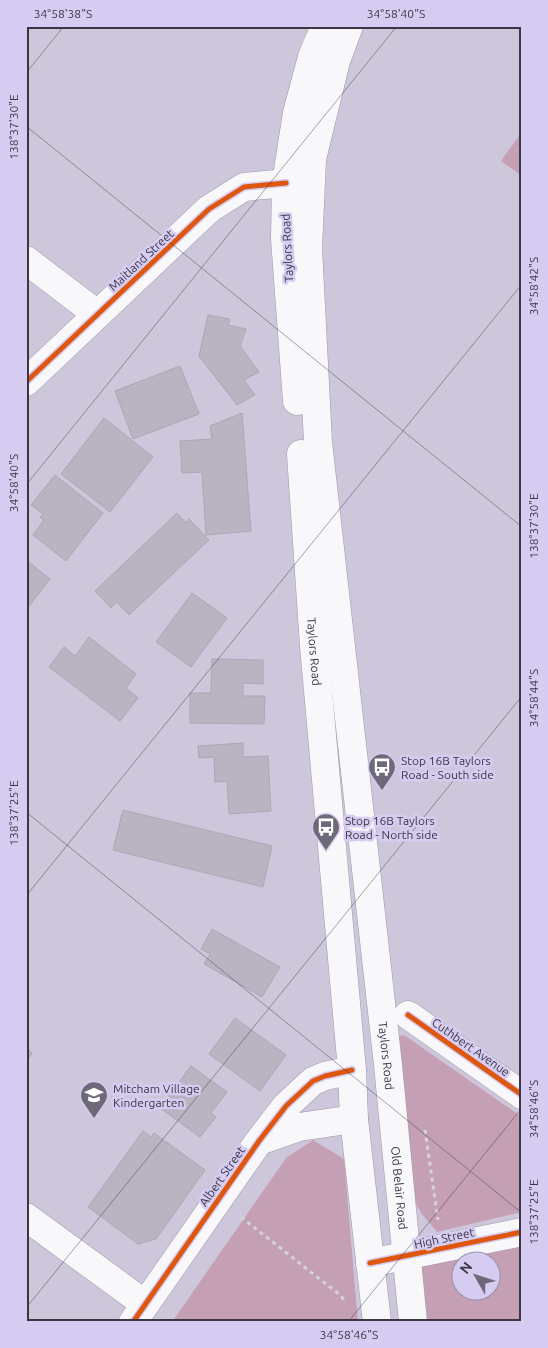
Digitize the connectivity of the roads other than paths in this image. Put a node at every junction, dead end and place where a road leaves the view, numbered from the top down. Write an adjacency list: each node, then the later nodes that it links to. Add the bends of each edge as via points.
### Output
1 (325, 26): 3 (main road, via 312,57 297,113)
2 (349, 26): 8 (main road, Taylors Road, via 336,62 312,159 308,248 318,442)
3 (286, 183): 5 (main road, Maitland Street, via 244,187 209,209); 9 (main road, Taylors Road, via 285,239 314,637)
4 (26, 260): 5 (main road)
5 (97, 314): 6 (main road, Maitland Street)
6 (26, 382)
7 (408, 1016): 10 (main road, Cuthbert Avenue)
8 (388, 1064): 9 (main road, Albert Street); 11 (main road, Taylors Road)
9 (352, 1070): 12 (main road, Taylors Road); 13 (main road, Albert Street, via 313,1081 286,1106)
10 (522, 1095)
11 (392, 1116): 12 (main road, Albert Street); 16 (main road, Old Belair Road)
12 (354, 1119): 13 (main road, Albert Street, via 299,1127); 17 (main road)
13 (259, 1141): 18 (main road, Albert Street)
14 (26, 1217): 18 (main road)
15 (522, 1232): 16 (main road, High Street)
16 (406, 1256): 17 (main road, High Street); 20 (main road, Old Belair Road)
17 (370, 1263): 19 (main road)
18 (139, 1313)
19 (377, 1322)
20 (414, 1322)

